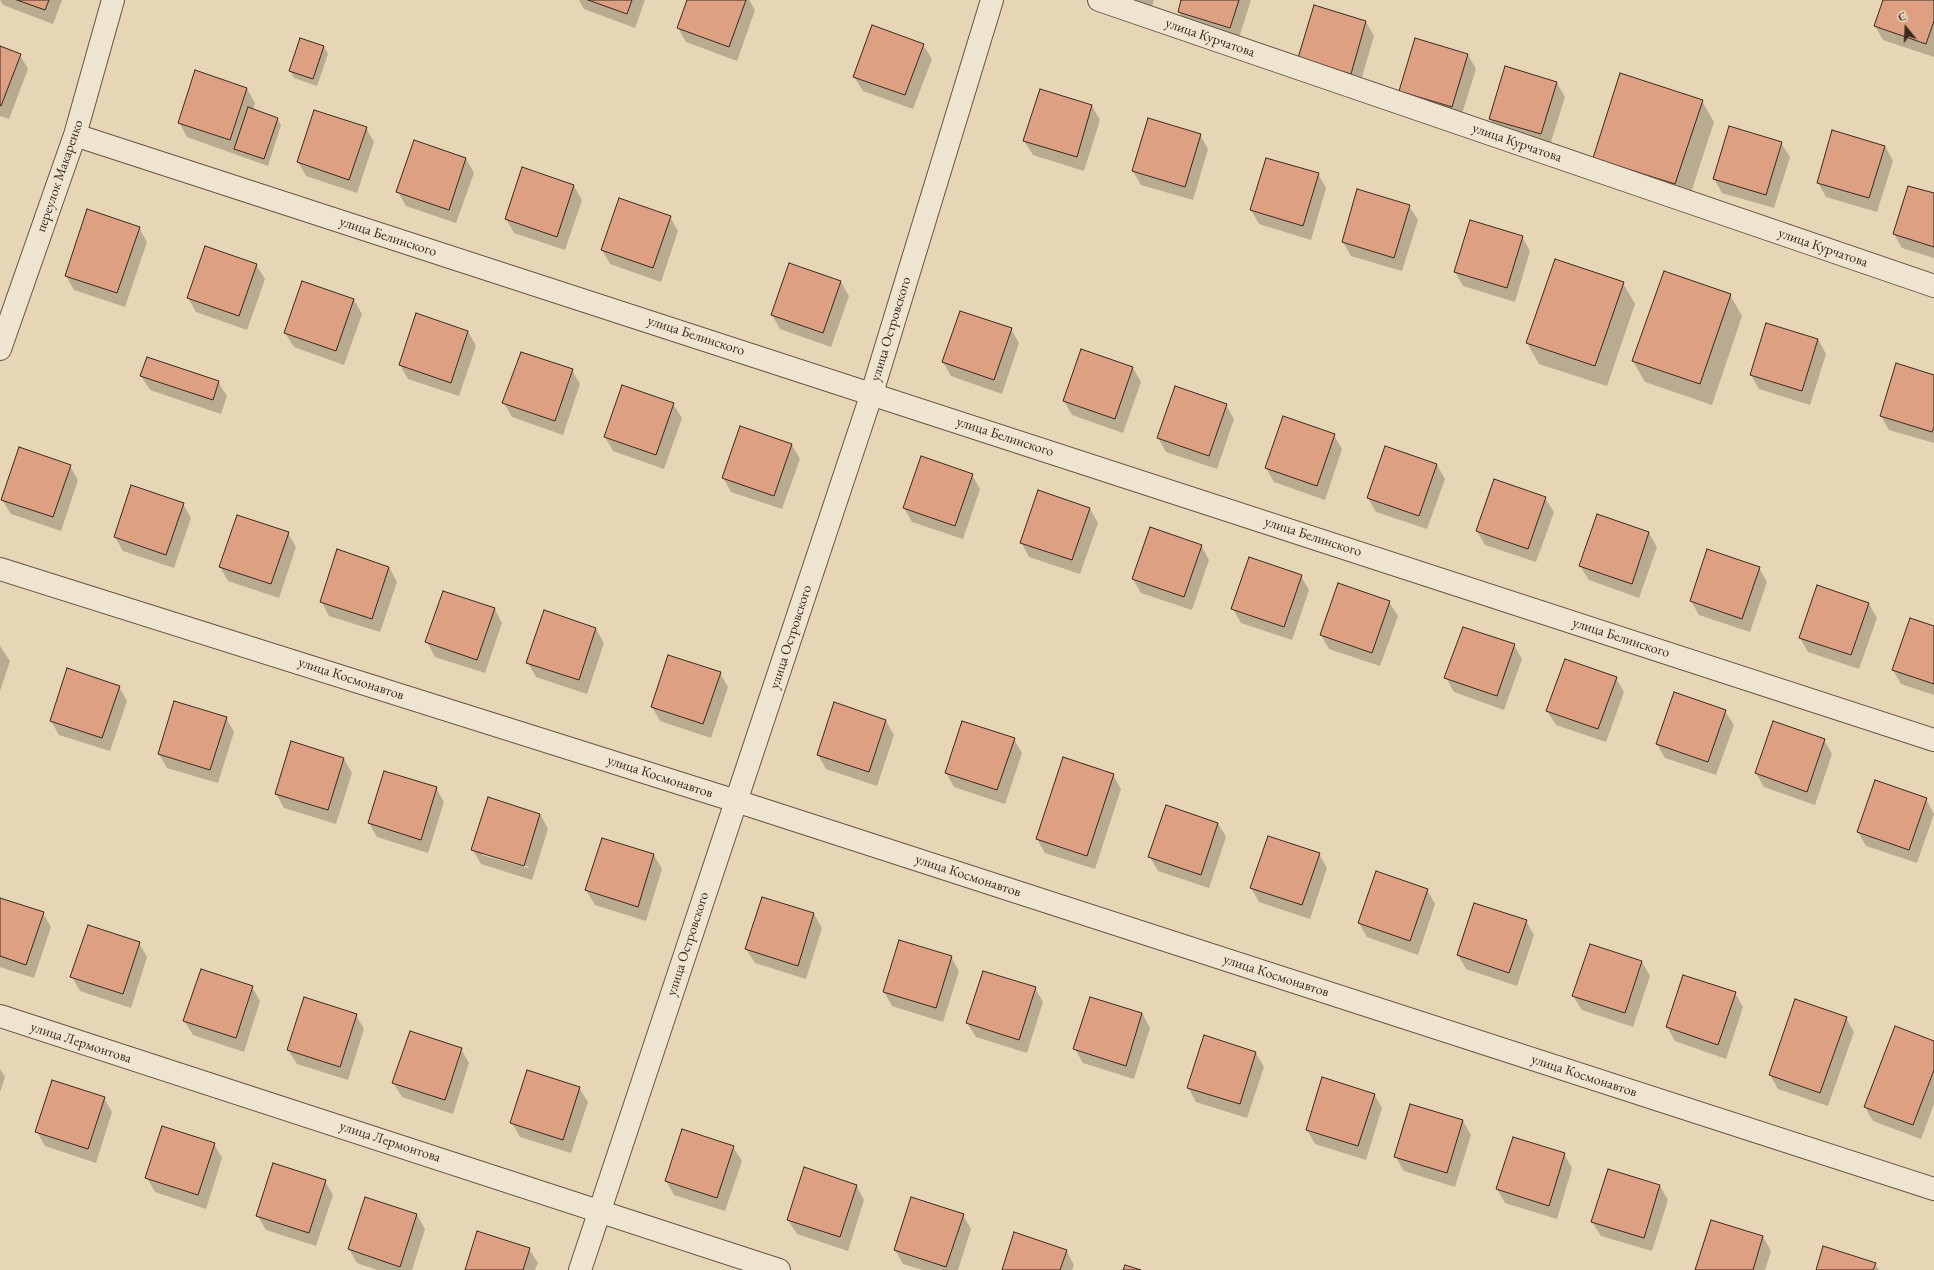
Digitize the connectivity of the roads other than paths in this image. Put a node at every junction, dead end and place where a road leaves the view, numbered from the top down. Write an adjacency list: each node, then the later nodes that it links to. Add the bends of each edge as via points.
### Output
1 (113, 0): 4 (street, переулок Макаренко)
2 (992, 0): 7 (street, улица Островского)
3 (1099, 0): 5 (street, улица Курчатова)
4 (74, 135): 6 (street, переулок Макаренко); 7 (street, улица Белинского)
5 (1934, 286)
6 (0, 349)
7 (872, 393): 9 (street, улица Белинского); 10 (street, улица Островского)
8 (0, 569): 10 (street, улица Космонавтов)
9 (1934, 740)
10 (736, 801): 12 (street, улица Космонавтов); 13 (street, улица Островского)
11 (0, 1016): 13 (street, улица Лермонтова)
12 (1934, 1189)
13 (599, 1210): 14 (street, улица Островского); 15 (street, улица Лермонтова)
14 (580, 1270)
15 (779, 1270)

